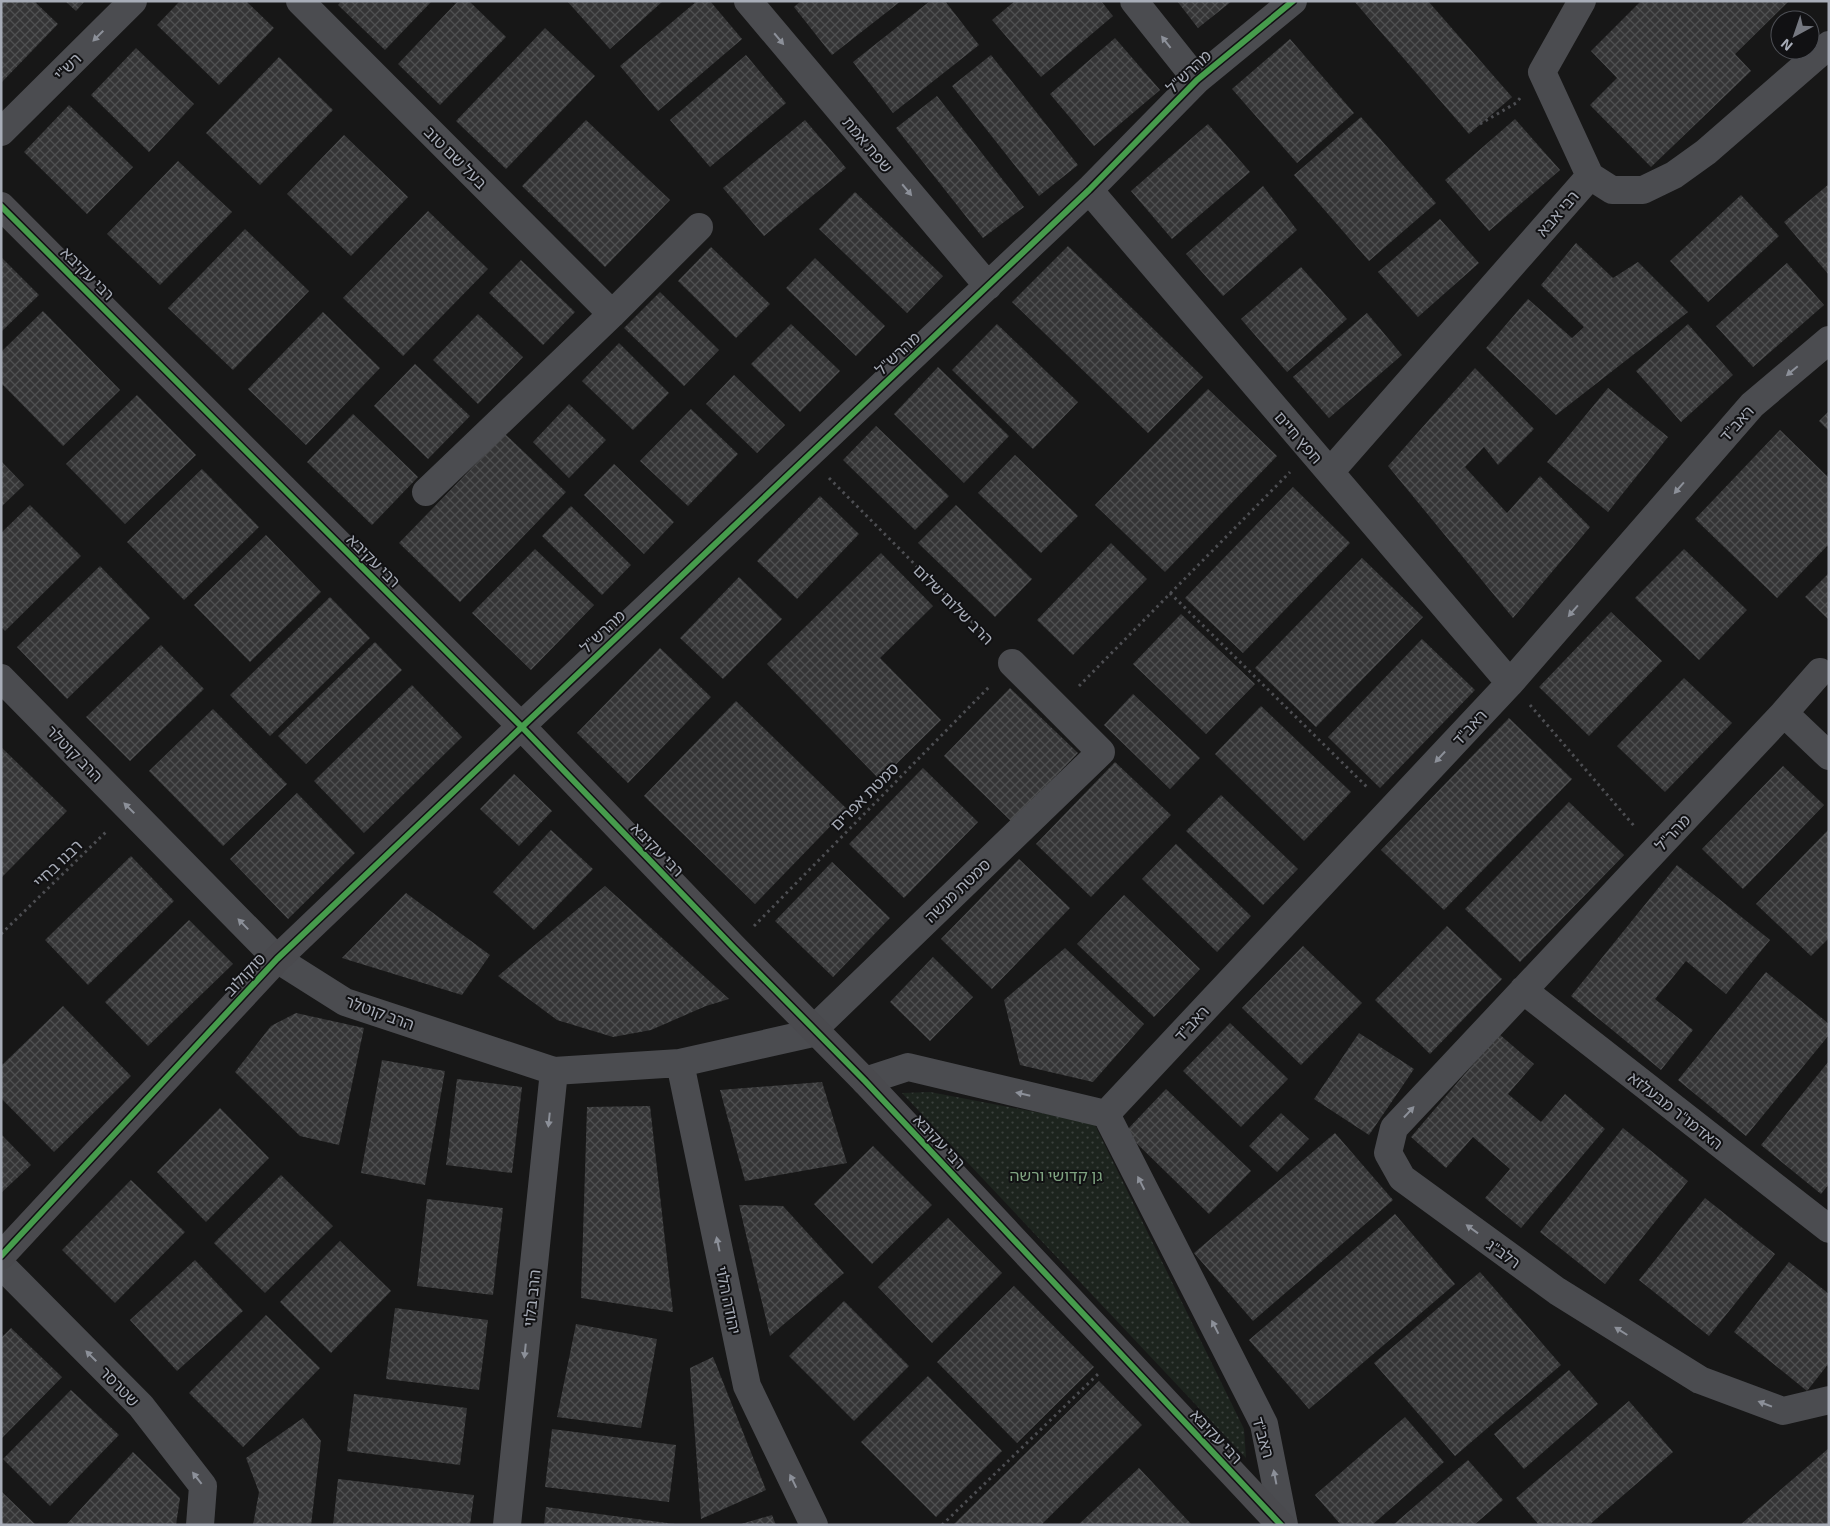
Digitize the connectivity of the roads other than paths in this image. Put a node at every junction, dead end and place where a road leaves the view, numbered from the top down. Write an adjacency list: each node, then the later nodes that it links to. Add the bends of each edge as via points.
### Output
1 (132, 1): 9 (street, רש"י, one-way to 9)
2 (300, 1): 15 (street, בעל שם טוב)
3 (748, 1): 14 (street, שפת אמת, one-way to 14)
4 (1134, 1): 8 (street, one-way to 4)
5 (1293, 1): 8 (street, מהרש"ל)
6 (1582, 1): 10 (street, via 1542,72)
7 (1829, 45): 10 (street, רבי אבא, via 1674,176 1643,190 1612,190)
8 (1196, 80): 11 (street, מהרש"ל)
9 (1, 132)
10 (1590, 176): 17 (street, רבי אבא)
11 (1089, 190): 14 (street, מהרש"ל); 17 (street, חפץ חיים)
12 (1, 206): 24 (street, רבי עקיבא)
13 (699, 227): 15 (street)
14 (988, 286): 24 (street, מהרש"ל)
15 (612, 314): 18 (street)
16 (1829, 340): 22 (street, ראב"ד, one-way to 22, via 1752,405)
17 (1330, 472): 22 (street, חפץ חיים)
18 (426, 492)
19 (1012, 663): 28 (street, סמטת מנשה, via 1101,752)
20 (1820, 672): 23 (street, מהר"ל)
21 (3, 683): 26 (street, הרב קוטלר, one-way to 21)
22 (1510, 683): 32 (street, ראב"ד, one-way to 32)
23 (1784, 713): 25 (street); 27 (street, מהר"ל)
24 (521, 726): 26 (street, סוקולוב); 28 (street, רבי עקיבא)
25 (1829, 756)
26 (277, 959): 30 (street, הרב קוטלר, via 345,1002); 34 (street, סוקולוב)
27 (1523, 990): 33 (street, האדמו"ר מבעלזא); 36 (street, רלב"ג, one-way to 27, via 1783,1411 1700,1380 1556,1291 1402,1178 1388,1153 1394,1128)
28 (815, 1030): 29 (street, הרב קוטלר); 31 (street, רבי עקיבא)
29 (680, 1063): 30 (street, הרב קוטלר); 39 (street, יהודה הלוי, one-way to 29, via 747,1386)
30 (554, 1071): 38 (street, הרב בלוי, one-way to 38)
31 (865, 1081): 32 (street, one-way to 31, via 908,1067); 40 (street, רבי עקיבא)
32 (1106, 1114): 40 (street, ראב"ד, one-way to 32, via 1264,1424)
33 (1829, 1229)
34 (1, 1256)
35 (1, 1264): 37 (street, שטרסר, one-way to 35, via 203,1486 141,1406)
36 (1829, 1400)
37 (200, 1525)
38 (507, 1525)
39 (814, 1525)
40 (1283, 1525)

